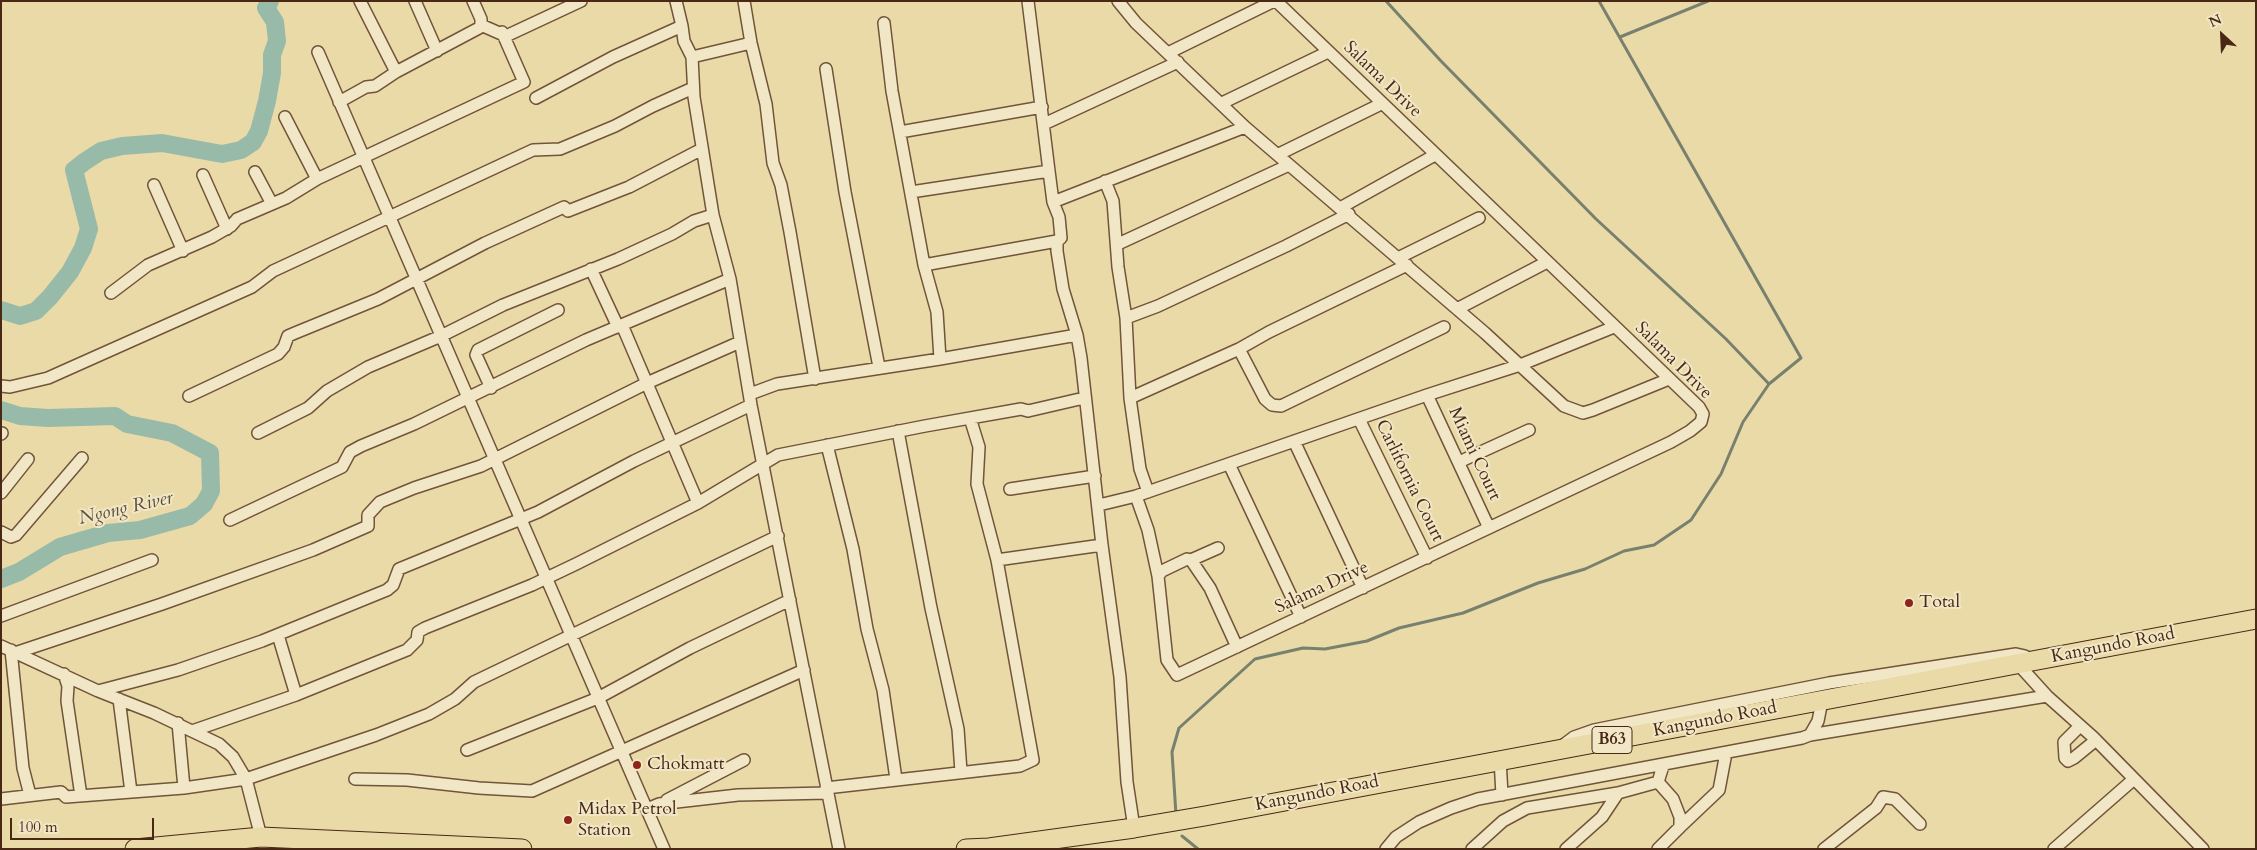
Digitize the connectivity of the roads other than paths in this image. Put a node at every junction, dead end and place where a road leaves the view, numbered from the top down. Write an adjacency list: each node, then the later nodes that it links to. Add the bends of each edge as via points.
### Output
1 (360, 1): 22 (street)
2 (415, 1): 16 (street)
3 (473, 1): 11 (street)
4 (581, 1): 13 (street, via 506,36)
5 (676, 1): 12 (street)
6 (744, 1): 14 (street)
7 (1028, 1): 28 (street)
8 (1275, 1): 17 (street, Salama Drive); 18 (street)
9 (1116, 2): 18 (street)
10 (884, 23): 32 (street)
11 (482, 25): 13 (street); 16 (street)
12 (682, 26): 19 (street, via 684,41); 24 (street)
13 (502, 32): 36 (street, via 524,82)
14 (751, 43): 19 (street); 75 (street, via 766,104 773,163 785,206)
15 (318, 52): 25 (street)
16 (437, 52): 22 (street)
17 (1328, 52): 26 (street); 27 (street, Salama Drive)
18 (1168, 53): 20 (street)
19 (692, 57): 23 (street)
20 (1178, 62): 26 (street); 30 (street)
21 (826, 69): 74 (street, via 844,192)
22 (396, 72): 25 (street, via 375,86 366,87)
23 (693, 88): 33 (street); 49 (street, via 560,149 533,150)
24 (536, 98)
25 (339, 102): 36 (street)
26 (1222, 103): 31 (street)
27 (1381, 104): 34 (street); 35 (street, Salama Drive)
28 (1042, 107): 30 (street); 32 (street)
29 (285, 117): 41 (street)
30 (1044, 124): 38 (street)
31 (1245, 127): 34 (street); 42 (street)
32 (900, 132): 44 (street)
33 (702, 149): 48 (street); 59 (street, via 629,187 568,211 564,207)
34 (1279, 154): 37 (street)
35 (1435, 155): 47 (street); 56 (street, Salama Drive)
36 (364, 159): 41 (street); 49 (street)
37 (1289, 165): 47 (street); 53 (street)
38 (1049, 171): 44 (street); 45 (street)
39 (255, 172): 46 (street)
40 (203, 175): 51 (street)
41 (317, 179): 46 (street)
42 (1105, 181): 45 (street); 53 (street, via 1113,201)
43 (154, 185): 54 (street)
44 (911, 192): 57 (street)
45 (1053, 202): 52 (street, via 1060,217 1060,238)
46 (272, 204): 51 (street, via 237,219)
47 (1345, 212): 55 (street); 64 (street, via 1166,302)
48 (713, 215): 58 (street); 60 (street)
49 (390, 218): 59 (street); 78 (street, via 273,271 252,287 48,378)
50 (1479, 218): 55 (street)
51 (227, 229): 54 (street)
52 (1057, 241): 57 (street); 68 (street, via 1063,289)
53 (1118, 244): 64 (street)
54 (182, 251): 61 (street, via 148,265)
55 (1403, 261): 62 (street); 71 (street)
56 (1547, 262): 62 (street); 67 (street, Salama Drive)
57 (924, 265): 72 (street, via 937,312)
58 (590, 269): 65 (street); 69 (street, via 504,304)
59 (418, 279): 69 (street); 81 (street, via 288,336 278,354)
60 (730, 279): 65 (street); 70 (street)
61 (111, 292)
62 (1457, 309): 73 (street)
63 (558, 310): 79 (street, via 478,350 476,355)
64 (1126, 318): 84 (street)
65 (620, 326): 77 (street); 79 (street)
66 (1444, 327): 71 (street, via 1281,406 1272,405 1265,399)
67 (1614, 327): 73 (street); 76 (street, Salama Drive)
68 (1077, 335): 72 (street); 83 (street)
69 (441, 336): 82 (street); 90 (street, via 368,367 327,391 308,408)
70 (740, 342): 77 (street); 85 (street)
71 (1240, 349): 84 (street)
72 (940, 359): 74 (street)
73 (1520, 365): 76 (street, via 1564,406 1582,412); 80 (street)
74 (880, 367): 75 (street)
75 (815, 379): 85 (street, via 777,384)
76 (1669, 379): 109 (street, Salama Drive, via 1699,407 1703,414 1701,422 1690,431)
77 (647, 383): 92 (street); 95 (street)
78 (1, 386)
79 (490, 388): 82 (street)
80 (1427, 395): 87 (street); 97 (street, Miami Court)
81 (189, 396)
82 (470, 397): 95 (street); 108 (street, via 362,446 348,454 342,467)
83 (1084, 398): 86 (street, via 1028,411 1021,409); 100 (street)
84 (1130, 398): 102 (street, via 1140,469)
85 (750, 399): 92 (street); 98 (street)
86 (970, 418): 89 (street); 116 (street, via 979,448 977,484)
87 (1359, 419): 91 (street); 114 (street, Carlifornia Court)
88 (1529, 430): 97 (street)
89 (898, 431): 93 (street); 150 (street, via 931,608 958,729)
90 (258, 433)
91 (1294, 441): 99 (street); 120 (street)
92 (672, 443): 105 (street); 107 (street)
93 (828, 444): 98 (street, via 778,455); 153 (street, via 882,690)
94 (82, 458): 110 (street, via 16,535 11,537)
95 (495, 458): 107 (street); 128 (street, via 482,466 380,502 368,515 368,526 313,550 170,601)
96 (28, 459): 103 (street)
97 (1458, 462): 109 (street, Miami Court)
98 (763, 464): 105 (street); 111 (street)
99 (1229, 464): 102 (street); 123 (street)
100 (1095, 476): 101 (street); 106 (street)
101 (1010, 489)
102 (1148, 492): 104 (street)
103 (1, 493)
104 (1136, 496): 106 (street); 118 (street, via 1148,530)
105 (698, 503): 119 (street)
106 (1099, 505): 112 (street)
107 (522, 519): 119 (street); 125 (street, via 400,569 387,590)
108 (230, 520)
109 (1489, 528): 114 (street, Salama Drive)
110 (1, 532)
111 (778, 536): 121 (street); 126 (street)
112 (1102, 545): 116 (street); 168 (street, via 1120,677 1127,782)
113 (1218, 548): 117 (street)
114 (1427, 558): 120 (street, Salama Drive)
115 (152, 560): 122 (street)
116 (997, 560): 150 (street, via 1033,760 1020,766)
117 (1191, 560): 118 (street, via 1162,571); 127 (street, via 1210,588)
118 (1158, 576): 127 (street, Salama Drive, via 1167,660 1172,670 1182,674)
119 (547, 578): 126 (street); 133 (street, via 425,628 418,632 417,640 407,650)
120 (1363, 588): 123 (street, Salama Drive)
121 (790, 600): 130 (street); 135 (street, via 690,648)
122 (1, 616)
123 (1301, 617): 127 (street, Salama Drive)
124 (2256, 619): 129 (highway, Kangundo Road / B63)
125 (278, 635): 132 (street, via 178,670); 133 (street)
126 (572, 636): 135 (street); 151 (street, via 474,682 455,699 429,714)
127 (1237, 647)
128 (9, 650): 131 (street); 160 (street, via 23,768)
129 (2024, 663): 134 (street); 137 (highway, Kangundo Road / B63); 145 (street, via 2025,656 2016,654 1820,685 1594,730 1574,737)
130 (804, 670): 144 (street); 157 (street)
131 (64, 674): 132 (street); 162 (street)
132 (98, 691): 136 (street)
133 (296, 695): 140 (street)
134 (2047, 696): 139 (street); 141 (street)
135 (598, 698): 143 (street); 144 (street)
136 (119, 699): 138 (street); 158 (street)
137 (1822, 700): 141 (street, via 1818,721); 145 (highway, Kangundo Road / B63)
138 (178, 724): 140 (street); 156 (street)
139 (2080, 726): 142 (street); 142 (street, via 2064,742 2068,761)
140 (192, 731): 151 (street, via 211,738 227,751)
141 (1810, 735): 146 (street)
142 (2096, 740): 154 (street)
143 (468, 750)
144 (621, 750): 152 (street, via 532,791 407,780); 165 (street)
145 (1556, 750): 147 (highway, Kangundo Road / B63)
146 (1726, 753): 149 (street); 167 (street, via 1719,790)
147 (1500, 759): 161 (street); 168 (highway, Kangundo Road / B63)
148 (744, 760): 164 (street)
149 (1664, 766): 155 (street); 161 (street)
150 (961, 772): 153 (street)
151 (246, 779): 156 (street); 169 (street)
152 (355, 779)
153 (896, 779): 157 (street)
154 (2134, 779): 182 (street); 183 (street)
155 (1658, 782): 159 (street); 167 (street, via 1678,808)
156 (184, 788): 158 (street)
157 (826, 791): 164 (street, via 738,794); 175 (street)
158 (131, 792): 162 (street)
159 (1618, 793): 178 (street, via 1526,808 1503,821); 179 (street, via 1602,817)
160 (30, 795): 162 (street, via 61,792 66,797); 163 (street)
161 (1502, 795): 177 (street, via 1478,799 1435,815 1404,832)
162 (80, 796)
163 (1, 799)
164 (659, 804): 165 (street)
165 (647, 810): 174 (street)
166 (1920, 824): 181 (street, via 1895,799 1883,797 1876,808)
167 (1680, 827): 180 (street)
168 (1134, 828): 171 (highway, Kangundo Road / B63)
169 (261, 837): 170 (highway); 173 (highway)
170 (154, 848): 172 (highway)
171 (990, 848): 176 (highway, Kangundo Road / B63)
172 (135, 849)
173 (522, 849)
174 (664, 849)
175 (839, 849)
176 (966, 849)
177 (1386, 849)
178 (1472, 849)
179 (1566, 849)
180 (1658, 849)
181 (1824, 849)
182 (2054, 849)
183 (2203, 849)

